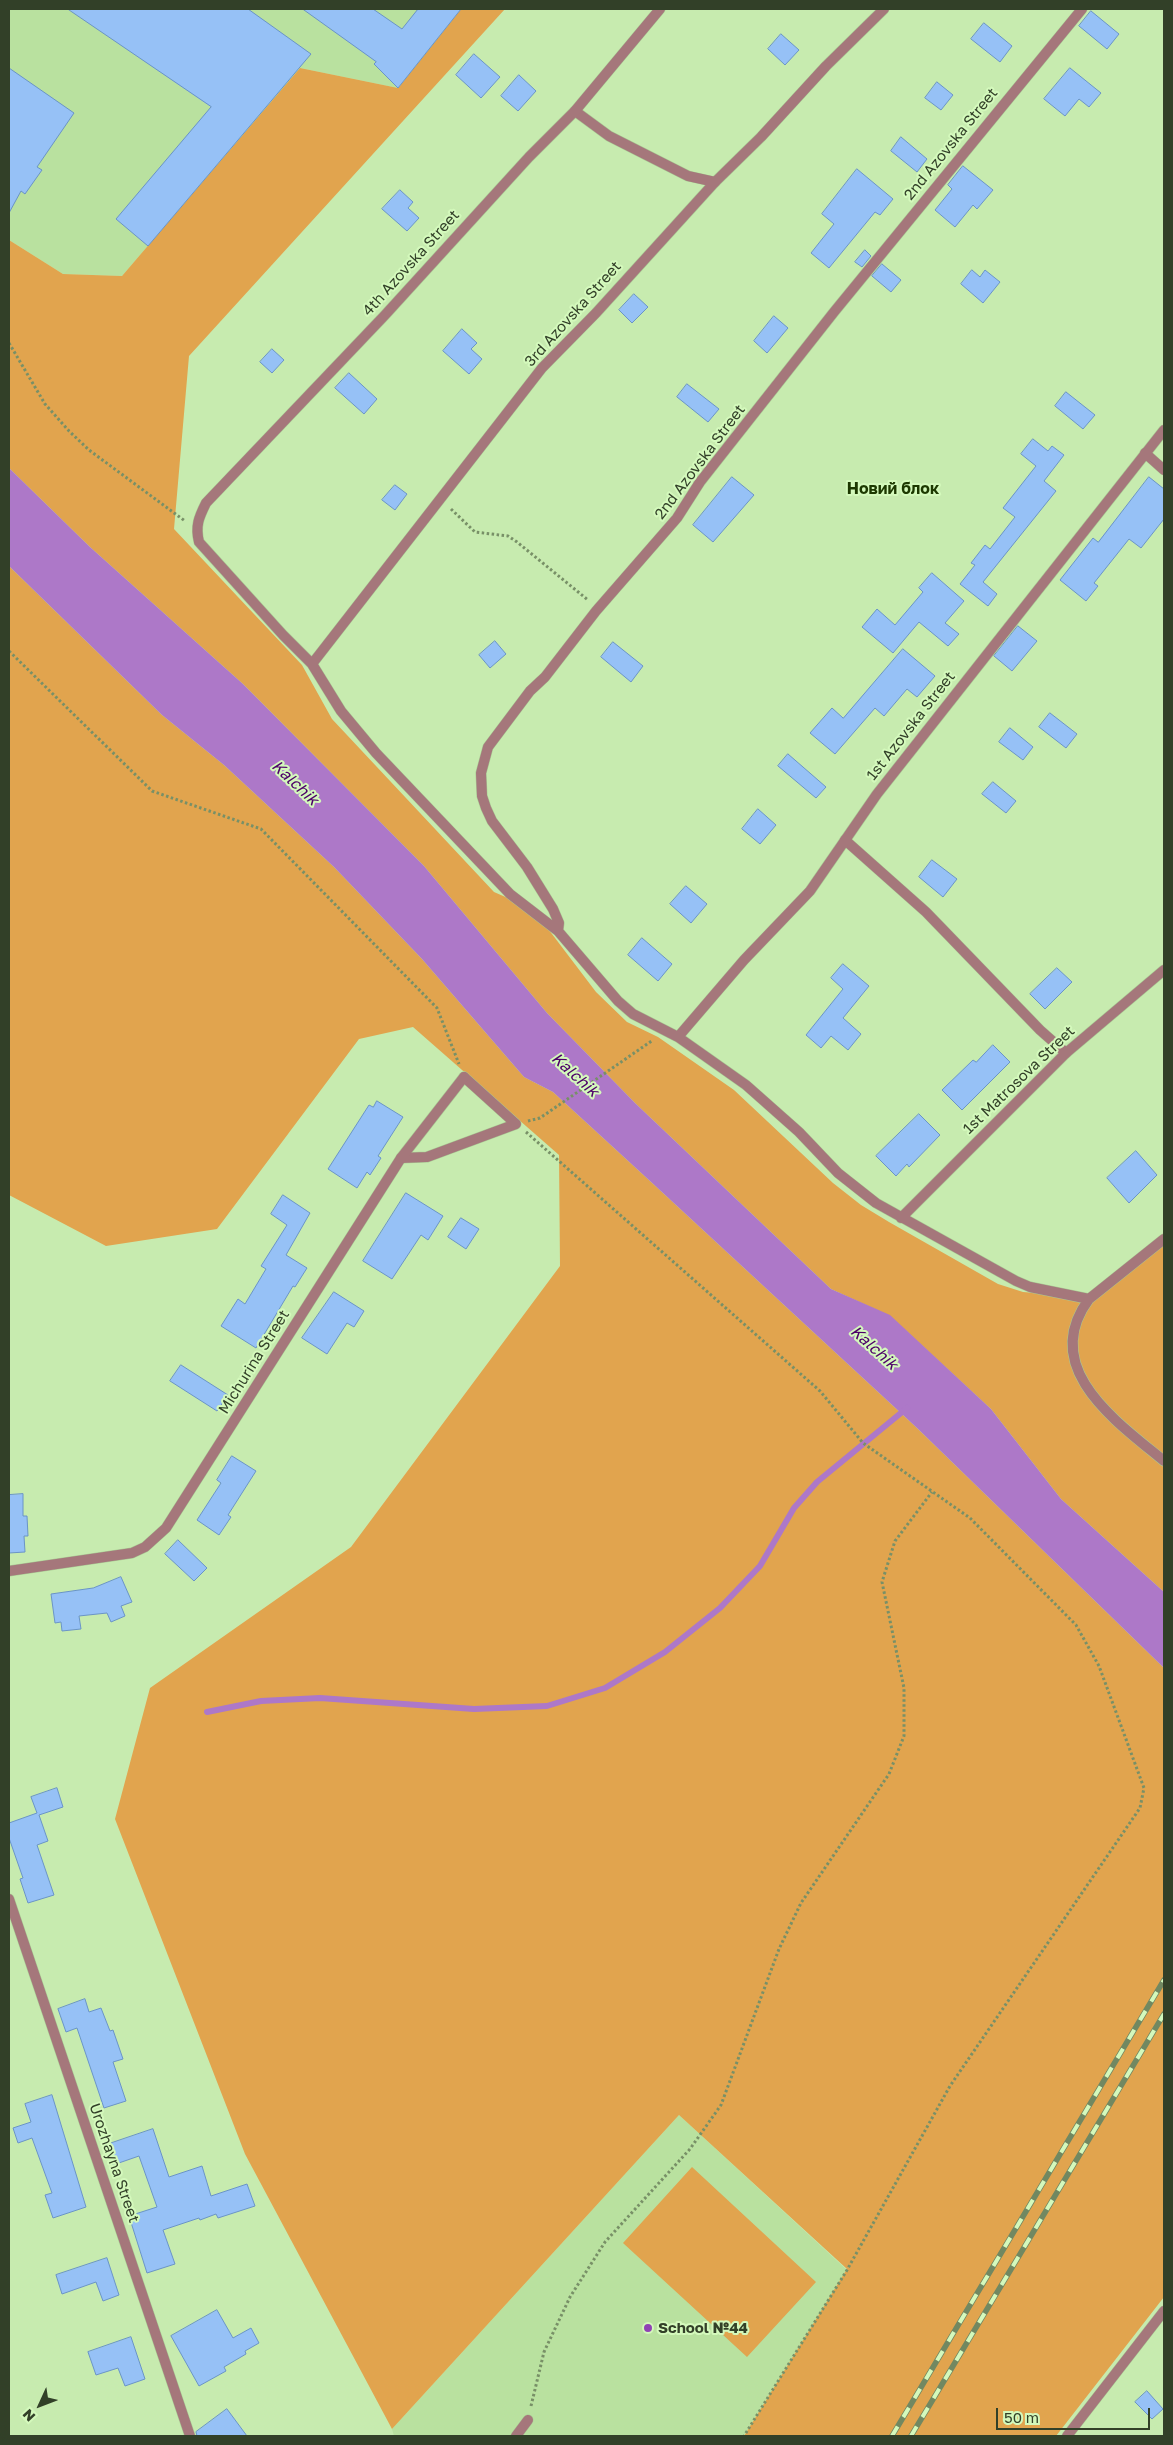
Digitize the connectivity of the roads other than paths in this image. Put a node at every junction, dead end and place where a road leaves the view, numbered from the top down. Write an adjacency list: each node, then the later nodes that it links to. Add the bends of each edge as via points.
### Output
1 (660, 9): 4 (street, 4th Azovska Street)
2 (884, 9): 5 (street, 3rd Azovska Street)
3 (1082, 9): 11 (street, 2nd Azovska Street, via 834,312 700,482 677,518 494,737 481,773 482,796 488,813 553,909 559,923)
4 (575, 111): 5 (street, via 609,136 688,176); 9 (street, 4th Azovska Street, via 206,503 198,518 199,542)
5 (715, 182): 9 (street, 3rd Azovska Street, via 542,368)
6 (1164, 430): 7 (street, 1st Azovska Street)
7 (1145, 453): 8 (street); 10 (street, 1st Azovska Street)
8 (1164, 470)
9 (312, 664): 11 (street, via 341,711 376,753 510,894)
10 (845, 840): 13 (street, 1st Azovska Street, via 810,891); 14 (street, via 926,912 1040,1030)
11 (558, 931): 13 (street, via 618,1001 633,1014)
12 (1164, 970): 14 (street, 1st Matrosova Street)
13 (678, 1037): 16 (street, via 746,1085 799,1132 838,1173)
14 (1066, 1052): 16 (street, 1st Matrosova Street)
15 (401, 1158): 15 (street, Michurina Street, via 464,1077 516,1124 427,1157); 20 (street, Michurina Street, via 157,1539 145,1547 118,1556)
16 (901, 1218): 18 (street, via 1030,1287)
17 (1164, 1239): 18 (street)
18 (1089, 1299): 19 (street, via 1076,1324 1074,1340 1078,1371 1087,1390 1104,1411)
19 (1164, 1461)
20 (9, 1571)
21 (9, 1899): 24 (street, Urozhayna Street)
22 (1164, 2311): 26 (street)
23 (528, 2420): 25 (street)
24 (190, 2436)
25 (516, 2436)
26 (1067, 2436)

